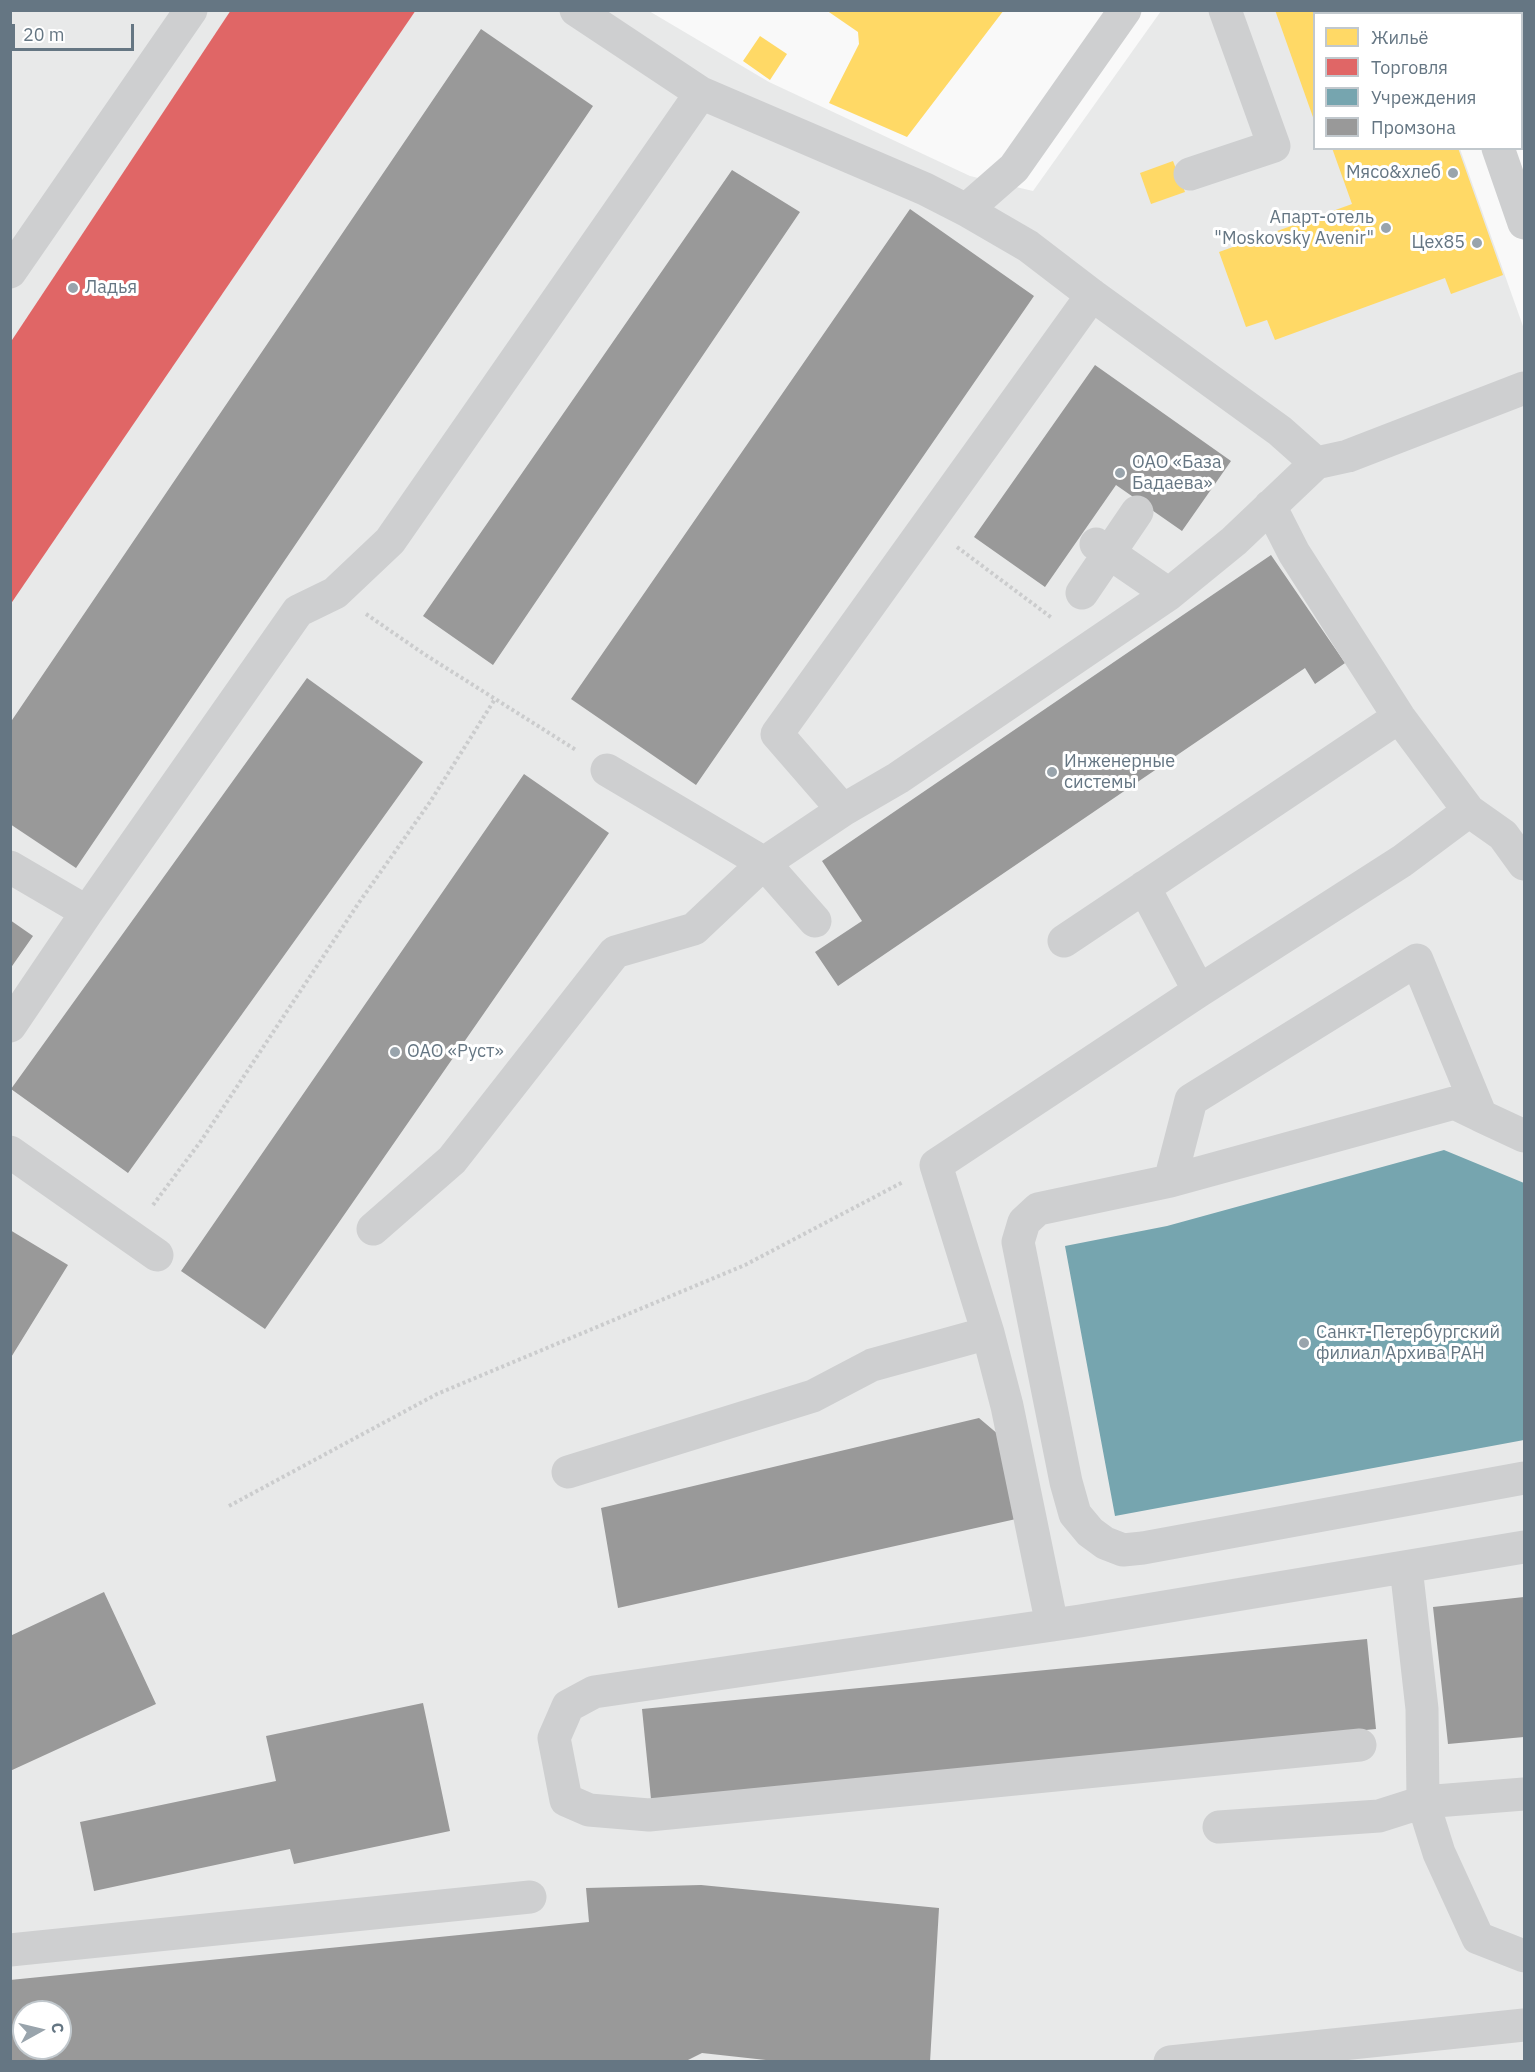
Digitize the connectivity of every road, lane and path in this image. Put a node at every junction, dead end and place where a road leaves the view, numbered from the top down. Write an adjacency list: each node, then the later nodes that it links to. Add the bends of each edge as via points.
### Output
1 (191, 10): 10 (street)
2 (576, 10): 5 (street)
3 (1125, 10): 8 (street, via 1014,168)
4 (1225, 10): 7 (street, via 1274,146)
5 (701, 93): 8 (street); 19 (street, via 390,541)
6 (1499, 150): 9 (street)
7 (1190, 174)
8 (966, 210): 11 (street, via 1028,246)
9 (1524, 223)
10 (10, 272)
11 (1092, 295): 13 (street, via 1281,432); 16 (street)
12 (1524, 388): 13 (street, via 1348,456)
13 (1316, 463): 14 (street)
14 (1270, 506): 21 (street); 23 (street, via 1294,553)
15 (1137, 512): 17 (street)
16 (927, 525): 18 (path); 25 (street, via 777,734)
17 (1102, 549): 20 (street); 21 (street)
18 (1008, 585)
19 (335, 593): 22 (path); 31 (street, via 298,611)
20 (1082, 593)
21 (1169, 594): 25 (street, via 898,778)
22 (495, 699): 24 (path); 42 (path, via 201,1141)
23 (1399, 717): 26 (street); 30 (street)
24 (607, 770): 27 (street)
25 (843, 810): 27 (street)
26 (1469, 811): 28 (street, via 1503,835); 34 (street, via 1402,861)
27 (764, 863): 32 (street); 41 (street, via 694,929 615,952 452,1160)
28 (1524, 864)
29 (10, 867): 31 (street)
30 (1144, 887): 33 (street); 34 (street)
31 (87, 912): 35 (street)
32 (815, 921)
33 (1064, 940)
34 (1199, 991): 39 (street)
35 (10, 1026)
36 (1481, 1116): 37 (street); 40 (street, via 1454,1104); 40 (street, via 1417,960 1191,1100)
37 (1524, 1136)
38 (10, 1152): 42 (street)
39 (936, 1165): 44 (street); 47 (path, via 745,1265 437,1394)
40 (1170, 1180): 46 (street, via 1038,1209 1024,1222 1018,1242 1066,1482 1075,1514 1090,1532 1123,1550 1143,1548)
41 (374, 1229)
42 (129, 1235): 43 (street)
43 (157, 1255)
44 (988, 1333): 45 (street, via 872,1365 813,1396); 50 (street)
45 (568, 1472)
46 (1524, 1478)
47 (229, 1506)
48 (1524, 1547): 49 (street)
49 (1406, 1567): 50 (street); 53 (street, via 1422,1709)
50 (1052, 1625): 51 (street, via 594,1692 568,1706 554,1738 566,1800 589,1810 649,1815)
51 (1360, 1745)
52 (1524, 1794): 53 (street)
53 (1423, 1802): 54 (street, via 1379,1816); 57 (street, via 1439,1853 1478,1938)
54 (1219, 1827)
55 (530, 1898): 56 (street)
56 (10, 1950)
57 (1524, 1956)
58 (1524, 2025): 59 (street)
59 (1170, 2061)

